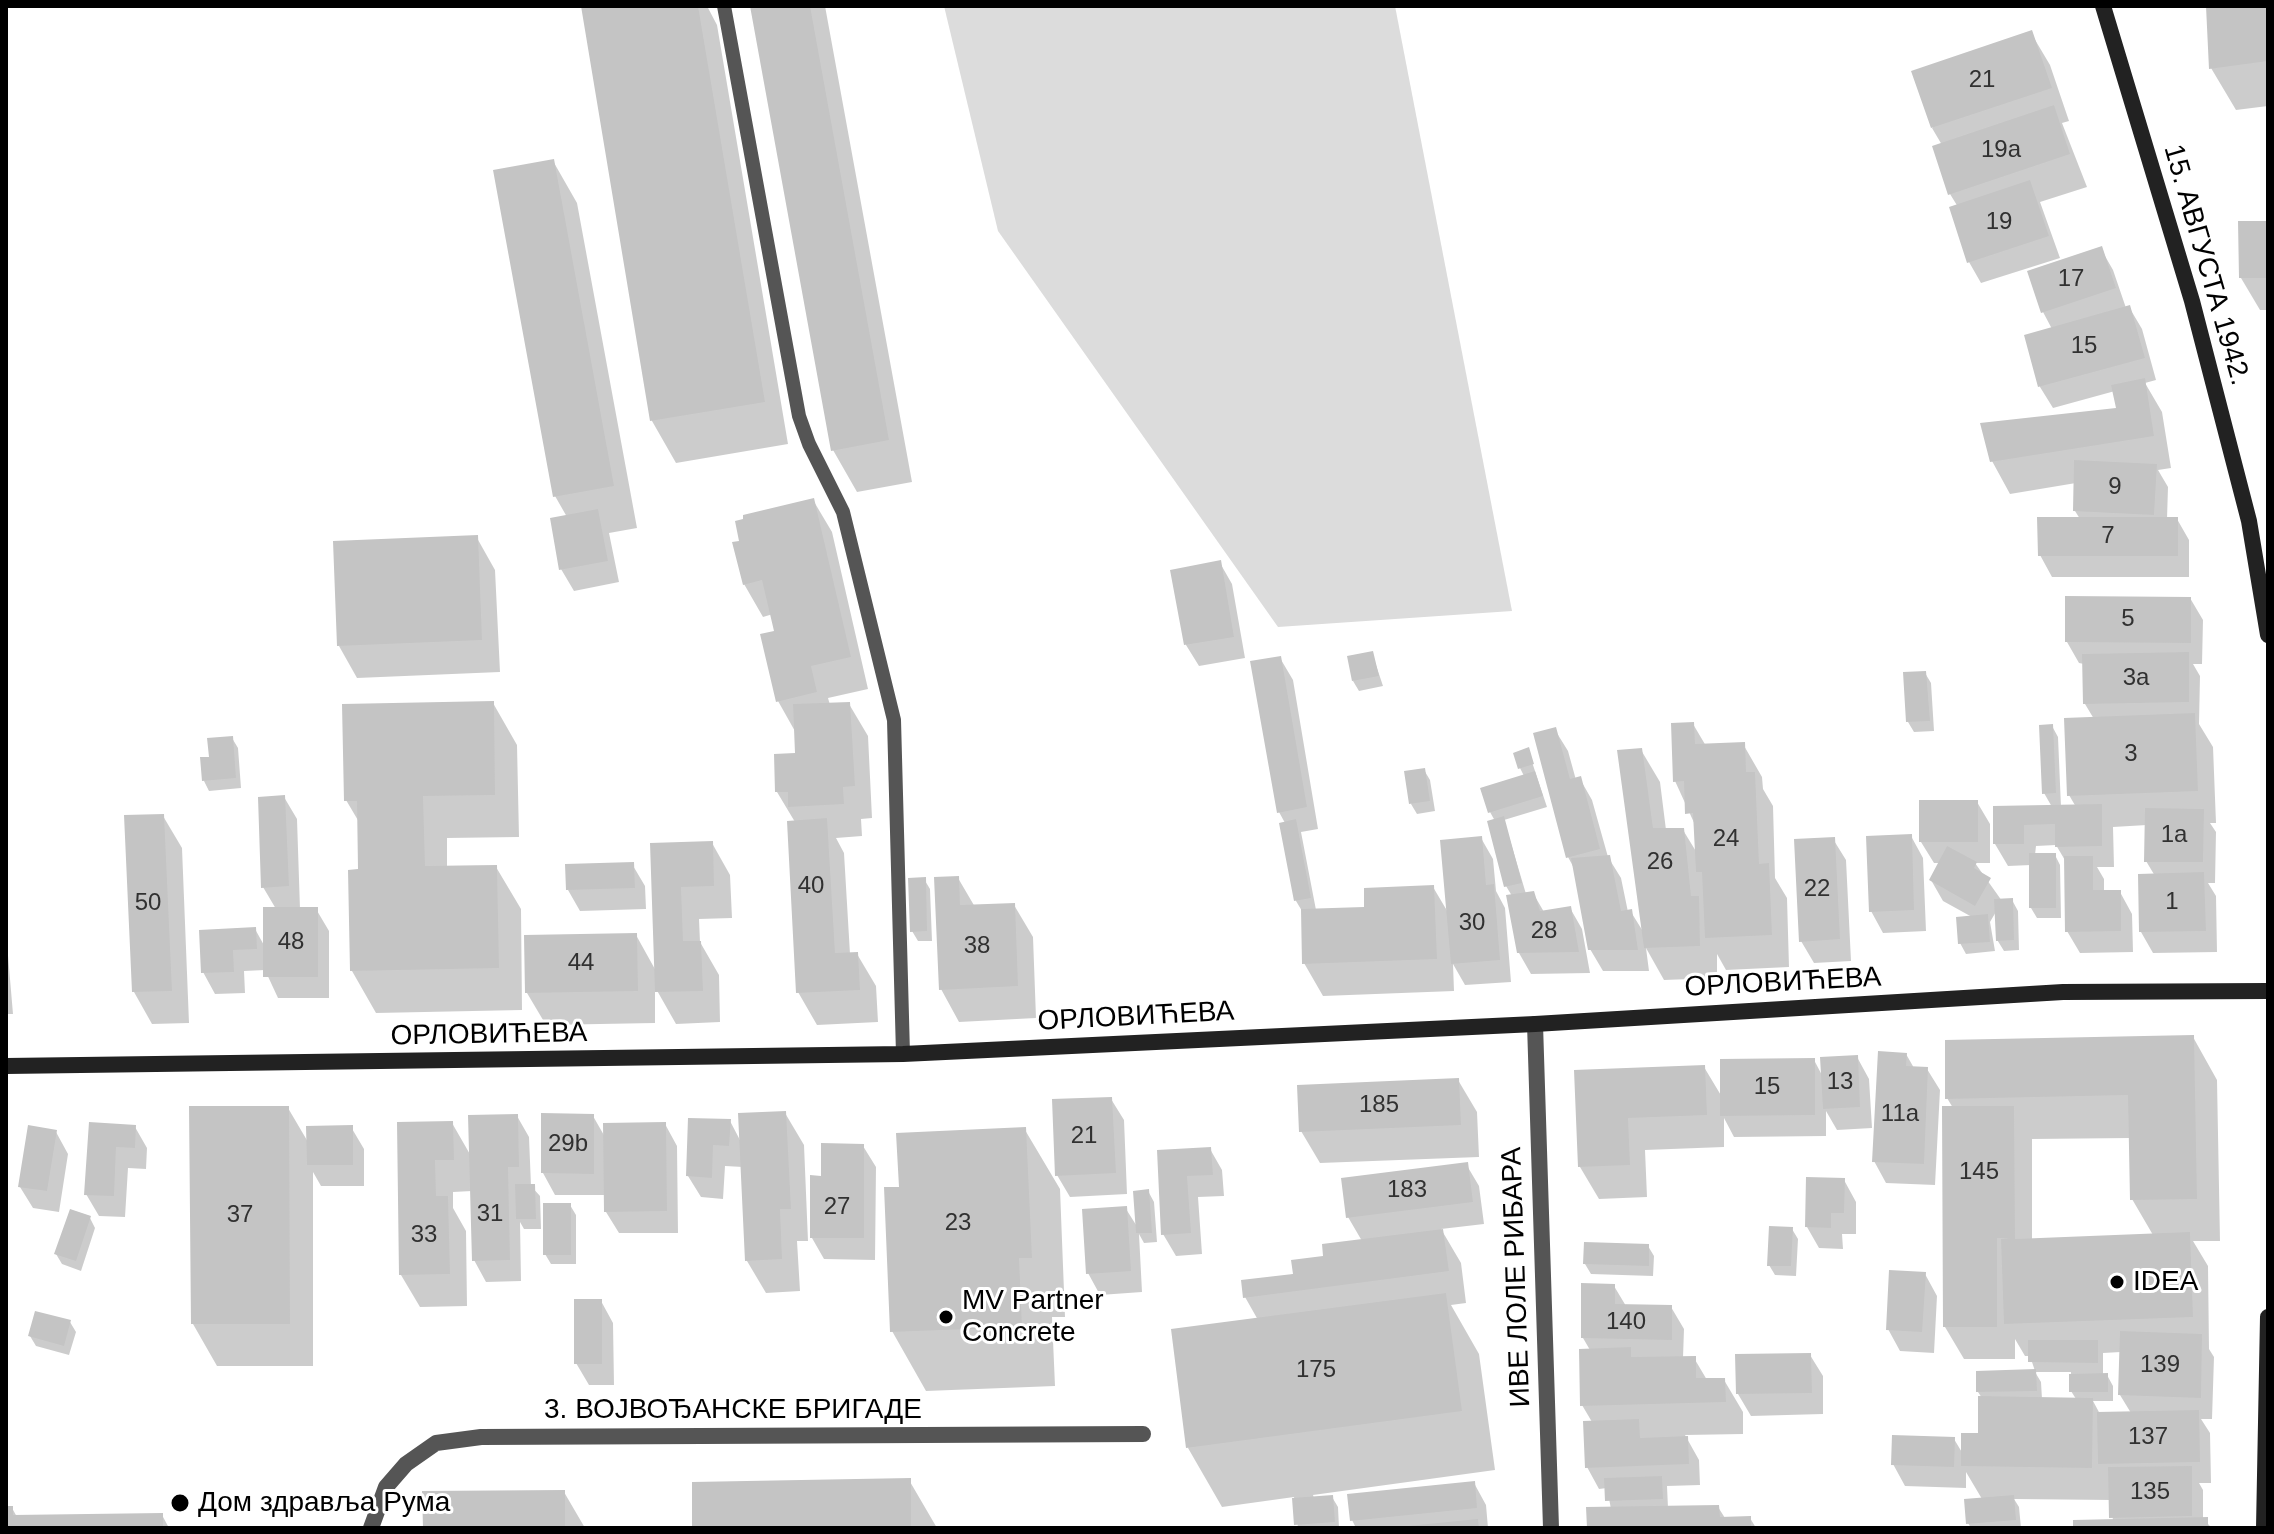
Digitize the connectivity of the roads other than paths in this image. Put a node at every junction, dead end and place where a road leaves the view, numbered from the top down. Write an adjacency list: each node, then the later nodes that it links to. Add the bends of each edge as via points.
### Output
1 (724, 6): 6 (lane, via 799,416 843,512 894,720)
2 (2103, 6): 3 (street, 15. АВГУСТА 1942., via 2192,301 2249,521)
3 (2268, 635)
4 (2268, 991): 5 (street, ОРЛОВИЋЕВА, via 2063,992)
5 (1535, 1024): 6 (street, ОРЛОВИЋЕВА); 12 (street, ИВЕ ЛОЛЕ РИБАРА)
6 (903, 1054): 7 (street, ОРЛОВИЋЕВА)
7 (6, 1066)
8 (2268, 1317): 9 (street)
9 (2267, 1410): 13 (street)
10 (1143, 1434): 11 (street, 3. ВОЈВОЂАНСКЕ БРИГАДЕ, via 481,1437 436,1443 406,1464 386,1487)
11 (371, 1528)
12 (1551, 1528)
13 (2264, 1528)

